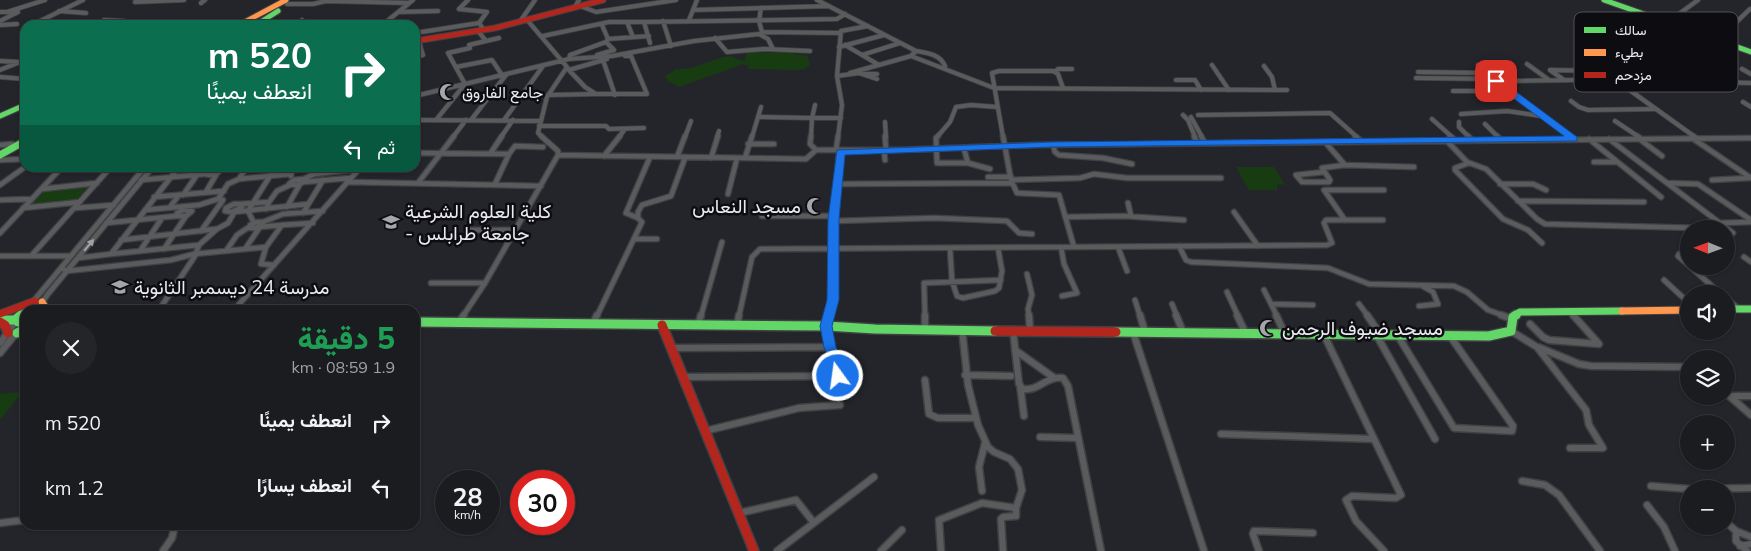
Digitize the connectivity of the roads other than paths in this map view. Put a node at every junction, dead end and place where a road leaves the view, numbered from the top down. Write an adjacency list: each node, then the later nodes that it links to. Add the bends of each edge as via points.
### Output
1 (45, 0): 35 (street)
2 (83, 0): 32 (street)
3 (169, 0): 21 (street)
4 (184, 0): 21 (street)
5 (205, 0): 22 (street)
6 (278, 0): 42 (main road)
7 (413, 0): 24 (street)
8 (468, 0): 57 (street, via 459,9 487,12)
9 (535, 0): 46 (street)
10 (594, 0): 25 (main road)
11 (603, 0): 25 (main road)
12 (676, 0): 25 (street, via 595,12)
13 (697, 0): 31 (street)
14 (775, 0): 29 (street)
15 (817, 0): 26 (street)
16 (1604, 0): 37 (main road)
17 (1698, 0): 38 (street)
18 (288, 1): 23 (street); 43 (main road); 44 (main road)
19 (330, 1): 23 (street); 24 (street)
20 (134, 2): 21 (street)
21 (164, 2)
22 (201, 3)
23 (313, 4): 27 (street, via 308,8)
24 (409, 4): 36 (street)
25 (578, 4): 46 (main road)
26 (830, 6): 29 (street); 40 (street)
27 (317, 8)
28 (762, 8): 29 (street); 31 (street); 48 (street)
29 (774, 8)
30 (1750, 8): 49 (street)
31 (693, 10): 47 (street)
32 (59, 11): 39 (street); 41 (street)
33 (438, 11): 36 (street)
34 (0, 12): 35 (street)
35 (7, 12): 53 (street, via 18,12)
36 (399, 12): 45 (street)
37 (1639, 12)
38 (1682, 12)
39 (86, 13)
40 (845, 14): 48 (street, via 838,18); 56 (street)
41 (42, 20)
42 (242, 20)
43 (249, 20)
44 (263, 20)
45 (389, 20)
46 (524, 20): 57 (main road); 62 (street)
47 (689, 20): 48 (street); 50 (street)
48 (759, 20): 58 (street, via 760,31 765,32)
49 (1738, 20)
50 (663, 21): 52 (street); 74 (street)
51 (627, 22): 52 (street); 55 (street); 66 (street)
52 (644, 22): 63 (street)
53 (0, 23): 54 (street)
54 (17, 24)
55 (602, 25): 62 (street); 69 (street)
56 (868, 26): 58 (street); 60 (street)
57 (481, 28): 64 (main road); 65 (main road); 70 (street)
58 (840, 33): 76 (street)
59 (787, 34): 61 (street)
60 (884, 34): 72 (street); 75 (street)
61 (764, 35): 68 (street); 78 (street)
62 (543, 36): 90 (street)
63 (649, 36): 66 (street); 71 (street)
64 (420, 37)
65 (420, 37)
66 (633, 37): 69 (street)
67 (499, 38): 70 (street)
68 (715, 38): 74 (street); 78 (street, via 727,52)
69 (607, 40): 85 (street, via 613,51); 86 (street, via 576,52)
70 (486, 41): 99 (street, via 449,52)
71 (650, 42)
72 (900, 43): 80 (street); 83 (street)
73 (420, 46): 82 (street, via 424,55)
74 (671, 46): 85 (street)
75 (846, 46): 76 (street); 83 (street)
76 (839, 47): 114 (street)
77 (1738, 47): 81 (main road)
78 (773, 49): 79 (street)
79 (810, 51)
80 (916, 51): 84 (street); 97 (street, via 933,54)
81 (1751, 52)
82 (420, 55)
83 (862, 55): 93 (street)
84 (911, 56): 93 (street); 97 (street)
85 (584, 58): 86 (street)
86 (569, 59): 90 (street)
87 (603, 60): 100 (street); 138 (street); 138 (street, via 631,56 647,94)
88 (0, 61): 89 (street)
89 (20, 61)
90 (563, 61): 96 (street); 100 (street)
91 (20, 62): 104 (street)
92 (1527, 64): 121 (street)
93 (879, 65): 109 (street)
94 (1212, 65): 130 (street)
95 (1478, 65): 108 (street)
96 (543, 66): 113 (street); 161 (street)
97 (945, 66): 127 (street)
98 (1264, 66): 131 (street, via 1272,77)
99 (456, 68): 113 (street, via 492,60); 126 (street)
100 (568, 69): 136 (street); 139 (street)
101 (1072, 69): 106 (street)
102 (1574, 69): 122 (street, via 1550,69)
103 (1742, 69): 112 (street)
104 (0, 70)
105 (1500, 70): 108 (street)
106 (1055, 72): 127 (street, via 996,71 991,74); 128 (street)
107 (1418, 72): 108 (street)
108 (1485, 72): 120 (street)
109 (850, 73): 110 (street); 114 (street)
110 (863, 74): 111 (street); 118 (street)
111 (877, 74)
112 (1751, 74)
113 (504, 75): 126 (street); 160 (street)
114 (837, 76): 156 (street)
115 (0, 77): 117 (street)
116 (1416, 78): 120 (street)
117 (20, 79)
118 (877, 79)
119 (1176, 80): 129 (street, via 1195,80)
120 (1495, 80): 121 (street); 134 (street)
121 (1550, 80): 122 (street)
122 (1564, 80): 123 (street)
123 (1574, 80)
124 (1738, 83): 125 (street)
125 (1751, 83)
126 (465, 84): 137 (street); 159 (street)
127 (994, 88): 128 (street); 145 (street)
128 (1063, 88): 129 (street)
129 (1201, 90): 130 (street)
130 (1229, 90): 131 (street)
131 (1275, 90): 132 (street)
132 (1287, 90)
133 (1453, 91): 134 (street)
134 (1509, 91): 152 (street)
135 (1633, 92): 147 (street)
136 (596, 94): 138 (street); 139 (street)
137 (420, 95)
138 (614, 95)
139 (548, 96): 167 (street)
140 (1571, 101): 147 (street, via 1588,110)
141 (1743, 102): 146 (street)
142 (20, 106): 149 (main road)
143 (815, 106): 155 (street)
144 (760, 107): 153 (street)
145 (997, 107): 194 (street); 199 (street, via 956,107 950,122 935,140)
146 (1751, 107)
147 (1656, 109): 174 (street)
148 (1460, 114): 152 (street, via 1507,111)
149 (2, 115)
150 (1183, 115): 186 (street)
151 (1198, 115): 182 (street, via 1330,113)
152 (1542, 116): 176 (street)
153 (758, 117): 155 (street); 189 (street)
154 (1191, 117): 187 (street)
155 (812, 118): 156 (street); 196 (street, via 810,144)
156 (841, 118): 197 (street)
157 (1432, 119): 178 (street)
158 (420, 120): 159 (street)
159 (436, 120): 160 (street)
160 (469, 120): 161 (street); 203 (street)
161 (504, 120): 162 (street)
162 (513, 120): 167 (street); 204 (street)
163 (691, 121): 211 (street)
164 (1615, 121): 173 (street)
165 (886, 122): 198 (street)
166 (1459, 122): 179 (street, via 1459,128)
167 (540, 123): 170 (street); 206 (street, via 538,133)
168 (1485, 124): 180 (street)
169 (644, 128): 170 (street)
170 (625, 129): 208 (street)
171 (719, 131): 213 (street)
172 (1608, 138): 173 (street); 177 (street); 259 (street)
173 (1639, 138): 174 (street); 209 (street)
174 (1694, 138): 175 (street); 247 (street)
175 (1750, 138)
176 (1573, 139): 177 (street); 180 (street)
177 (1589, 139): 220 (street)
178 (1455, 140): 179 (street); 183 (street)
179 (1472, 140): 180 (street)
180 (1501, 140)
181 (20, 141): 188 (main road)
182 (1361, 141): 183 (street); 185 (street)
183 (1447, 141): 223 (street)
184 (20, 142): 207 (main road)
185 (1326, 142): 187 (street); 224 (street)
186 (1197, 143): 187 (street); 191 (street)
187 (1205, 143)
188 (12, 144): 192 (street); 201 (main road)
189 (748, 144): 190 (street); 215 (street)
190 (774, 144)
191 (1053, 144): 194 (street); 222 (street, via 1059,156 1103,158)
192 (0, 145)
193 (544, 146): 205 (street, via 515,146)
194 (1005, 146): 195 (street); 253 (street)
195 (964, 149): 199 (street); 221 (street)
196 (816, 150): 197 (street); 215 (street, via 806,159)
197 (836, 150): 200 (street)
198 (885, 150): 199 (street); 200 (street); 218 (street)
199 (936, 150): 221 (street, via 937,162)
200 (842, 151): 261 (street, via 839,153)
201 (0, 152)
202 (420, 153): 203 (street)
203 (441, 154): 204 (street); 258 (street)
204 (490, 154): 205 (street)
205 (509, 154): 260 (street)
206 (558, 154): 208 (street); 265 (street)
207 (0, 156)
208 (604, 156): 210 (street)
209 (1662, 156)
210 (650, 157): 211 (street); 292 (street)
211 (677, 158): 212 (street)
212 (685, 158): 213 (street); 287 (street, via 672,196)
213 (711, 158): 214 (street)
214 (737, 158): 215 (street); 271 (street)
215 (745, 158)
216 (20, 159): 217 (street)
217 (0, 160)
218 (885, 160)
219 (1594, 162): 220 (street)
220 (1617, 162): 274 (street)
221 (968, 163): 226 (street)
222 (1132, 164)
223 (1469, 164): 262 (street, via 1483,167); 336 (street, via 1455,170 1503,219 1528,230)
224 (1345, 165): 225 (street); 239 (street, via 1323,167)
225 (1414, 167)
226 (990, 169)
227 (20, 171): 263 (street)
228 (57, 172): 266 (street)
229 (107, 172): 257 (street)
230 (141, 172): 255 (street)
231 (149, 172): 249 (street)
232 (174, 172): 245 (street)
233 (243, 172): 248 (street)
234 (268, 172): 248 (street)
235 (271, 172): 284 (street)
236 (292, 172): 250 (street)
237 (330, 172): 241 (street)
238 (356, 172): 252 (street)
239 (1324, 172): 239 (street, via 1330,182 1302,182 1296,175)
240 (218, 173): 242 (street); 270 (street)
241 (326, 173): 256 (street, via 314,174)
242 (204, 174): 243 (street)
243 (197, 175): 245 (street); 272 (street)
244 (988, 177): 253 (street)
245 (169, 178): 249 (street); 273 (street)
246 (1221, 178): 253 (street, via 1123,178 1094,174 1080,178)
247 (1751, 178): 254 (street)
248 (239, 179): 269 (street, via 228,184)
249 (142, 180): 255 (street); 316 (street)
250 (294, 180): 256 (street); 264 (street)
251 (323, 180): 252 (street); 256 (street); 285 (street)
252 (349, 180): 258 (street); 298 (street)
253 (1011, 180): 261 (street); 305 (street, via 1015,192 1020,194 1058,194)
254 (1712, 180)
255 (133, 181): 286 (street)
256 (303, 182): 264 (street); 288 (street)
257 (97, 183): 266 (street); 279 (street)
258 (418, 183): 260 (street)
259 (1667, 183): 313 (street); 314 (street, via 1698,184)
260 (495, 184): 265 (street)
261 (838, 184): 308 (street)
262 (1500, 184): 268 (street, via 1533,184); 278 (street)
263 (0, 185)
264 (290, 185): 280 (street, via 277,191)
265 (540, 186): 326 (street)
266 (41, 189): 275 (street)
267 (1384, 190): 311 (street, via 1324,190)
268 (1546, 190)
269 (224, 191): 270 (street); 277 (street)
270 (206, 192): 272 (street)
271 (728, 194)
272 (181, 195): 273 (street); 289 (street)
273 (154, 197): 296 (street)
274 (1661, 197)
275 (32, 199): 276 (street); 290 (street)
276 (0, 200)
277 (218, 200): 289 (street); 293 (street, via 223,201)
278 (1518, 201): 281 (street); 323 (street, via 1541,222 1550,225)
279 (80, 202): 290 (street); 291 (street)
280 (269, 202): 284 (street); 295 (street)
281 (1644, 202)
282 (1128, 203): 304 (street)
283 (241, 204): 284 (street); 294 (street); 299 (street, via 241,208)
284 (251, 204): 297 (street)
285 (308, 204): 288 (street); 301 (street)
286 (114, 205): 291 (street); 319 (street)
287 (642, 205): 292 (street); 307 (street)
288 (288, 206): 295 (street); 302 (street)
289 (170, 207): 296 (street)
290 (23, 208): 328 (street)
291 (75, 208): 354 (street)
292 (628, 208): 307 (street, via 627,215)
293 (218, 209): 294 (street); 327 (street)
294 (224, 209): 299 (street)
295 (266, 209): 297 (street)
296 (145, 210): 309 (street)
297 (248, 210): 299 (street); 317 (street)
298 (323, 211): 301 (street); 318 (street)
299 (234, 212): 324 (street, via 228,223)
300 (1234, 212): 339 (street)
301 (303, 213): 302 (street)
302 (283, 214): 320 (street)
303 (762, 216): 308 (street)
304 (1131, 216): 305 (street); 310 (street)
305 (1066, 217): 342 (street)
306 (162, 218): 309 (street); 329 (street, via 192,210); 331 (street)
307 (638, 218): 332 (street, via 642,222)
308 (834, 218): 330 (street, via 1008,221 1019,233); 348 (street)
309 (137, 220): 316 (street); 334 (street)
310 (1184, 220)
311 (1345, 220): 312 (street); 339 (street, via 1324,221 1332,241 1330,245)
312 (1383, 220)
313 (1716, 220)
314 (1751, 221): 315 (street)
315 (1735, 222)
316 (107, 223): 319 (street); 357 (street, one-way to 316)
317 (254, 223): 320 (street); 322 (street)
318 (313, 223): 321 (street); 359 (street)
319 (98, 224): 355 (street)
320 (261, 225): 321 (street); 322 (street); 347 (street)
321 (282, 225): 340 (street)
322 (249, 227): 350 (street, via 237,235)
323 (1680, 228)
324 (217, 229): 327 (street); 337 (street)
325 (469, 230): 326 (street)
326 (515, 230): 368 (street)
327 (201, 231): 329 (street)
328 (0, 233)
329 (174, 234): 331 (street); 346 (street)
330 (1032, 234)
331 (149, 237): 334 (street); 349 (street)
332 (634, 239): 333 (street); 405 (street)
333 (658, 239)
334 (121, 240): 351 (street)
335 (722, 242): 407 (street)
336 (1542, 242)
337 (199, 245): 346 (street); 352 (street)
338 (1179, 246): 339 (street); 343 (street); 369 (street, via 1186,260 1191,262 1328,268 1365,283)
339 (1258, 246)
340 (266, 247): 347 (street); 359 (street, via 262,264)
341 (1061, 247): 342 (street); 345 (street); 374 (street, via 1064,264 1077,293)
342 (1074, 247): 343 (street)
343 (1118, 247): 361 (street)
344 (950, 248): 345 (street); 348 (street); 366 (street)
345 (998, 248): 364 (street)
346 (164, 249): 349 (street)
347 (245, 249): 350 (street)
348 (834, 249): 408 (street, via 768,248 754,253); 409 (street, via 833,300)
349 (140, 251): 351 (street)
350 (226, 251): 352 (street)
351 (111, 254): 357 (street)
352 (194, 254): 360 (street, via 170,260); 384 (street)
353 (0, 256): 354 (street)
354 (31, 256): 355 (street)
355 (71, 256): 360 (street)
356 (1744, 257): 358 (street)
357 (77, 258): 360 (street)
358 (1751, 262)
359 (274, 265): 385 (street)
360 (64, 269): 376 (street)
361 (1127, 271)
362 (1027, 274): 413 (street, via 1032,292 1028,309)
363 (1700, 275): 370 (street)
364 (1001, 280): 366 (street); 366 (street, via 995,291 963,298 958,297)
365 (1664, 280): 373 (street)
366 (952, 281): 410 (street, via 924,283)
367 (431, 283): 368 (street)
368 (485, 284): 403 (street)
369 (1421, 285): 387 (street, via 1433,292 1438,304); 399 (street, via 1458,287 1488,310)
370 (1711, 285)
371 (1264, 290): 378 (street)
372 (1227, 292): 421 (street)
373 (1680, 294)
374 (1062, 296)
375 (1134, 300): 417 (street)
376 (38, 301): 380 (main road); 381 (street); 382 (street); 383 (main road)
377 (1172, 304): 418 (street)
378 (1271, 304): 386 (street); 422 (street)
379 (1359, 304): 424 (street)
380 (27, 305)
381 (34, 305)
382 (38, 305)
383 (42, 305)
384 (162, 305)
385 (238, 305)
386 (1313, 305)
387 (1419, 306)
388 (1735, 306): 391 (street)
389 (20, 308): 395 (main road)
390 (1735, 309): 391 (main road)
391 (1739, 309): 392 (main road)
392 (1751, 309)
393 (1680, 310): 394 (main road)
394 (1570, 312): 399 (main road, via 1520,312); 404 (street, via 1599,344 1550,340)
395 (0, 315): 396 (main road)
396 (20, 316)
397 (20, 316): 400 (main road)
398 (20, 318): 419 (street)
399 (1512, 318): 415 (main road)
400 (0, 321): 419 (main road)
401 (20, 322): 420 (street)
402 (420, 322): 403 (main road)
403 (459, 322): 405 (main road)
404 (1530, 324)
405 (592, 325): 406 (main road)
406 (662, 325): 407 (main road); 430 (main road)
407 (698, 326): 408 (main road)
408 (737, 326): 409 (main road)
409 (826, 326): 410 (main road); 429 (street)
410 (925, 329): 411 (main road)
411 (962, 329): 412 (main road); 434 (street)
412 (1013, 330): 413 (main road); 431 (street)
413 (1030, 330): 416 (main road)
414 (20, 331): 420 (main road)
415 (1511, 331): 426 (main road, via 1498,335); 428 (street)
416 (1133, 332): 417 (main road); 482 (street)
417 (1146, 332): 418 (main road)
418 (1183, 332): 421 (main road)
419 (8, 333): 427 (street)
420 (16, 333): 432 (street)
421 (1246, 334): 422 (main road)
422 (1285, 334): 423 (main road)
423 (1324, 335): 424 (main road); 451 (street)
424 (1379, 336): 425 (main road); 452 (street)
425 (1398, 336): 426 (main road); 426 (street, via 1454,428 1514,430)
426 (1450, 336)
427 (0, 343)
428 (1537, 346): 433 (street, via 1591,366); 454 (street, via 1586,410 1589,425 1603,448)
429 (830, 347): 430 (street); 436 (street, via 840,369 836,377)
430 (671, 348): 436 (main road)
431 (1015, 350): 437 (street); 439 (street)
432 (0, 354)
433 (1680, 367)
434 (965, 375): 435 (street); 446 (street)
435 (1011, 376)
436 (683, 377): 447 (main road)
437 (1053, 377): 439 (street, via 1032,390 1023,389); 450 (street, via 1066,380)
438 (925, 380): 446 (street, via 929,414 938,418)
439 (1019, 384): 445 (street)
440 (1735, 395): 441 (street)
441 (1751, 396)
442 (1735, 400): 444 (street)
443 (840, 405): 447 (street, via 799,408)
444 (1751, 415)
445 (1024, 416)
446 (975, 418): 453 (street)
447 (705, 431): 464 (main road)
448 (1221, 434): 451 (street)
449 (1040, 437): 450 (street)
450 (1078, 438): 481 (street)
451 (1373, 439): 484 (street, via 1401,497 1352,496 1346,500 1358,523)
452 (1435, 439)
453 (986, 443): 461 (street, via 979,467); 463 (street, via 994,454 1011,458 1018,465 1022,489)
454 (1570, 448)
455 (874, 477): 467 (street)
456 (1522, 481): 485 (street, via 1545,485 1559,495)
457 (1651, 486): 458 (street)
458 (1680, 488)
459 (1735, 488): 460 (street)
460 (1751, 488)
461 (982, 491)
462 (1647, 505): 486 (street, via 1668,533)
463 (1016, 508): 479 (street, via 982,503 942,518 939,520); 480 (street, via 1016,516 1001,519)
464 (739, 513): 467 (street, via 796,500); 476 (main road)
465 (20, 521): 466 (street)
466 (0, 523)
467 (814, 523): 477 (street)
468 (174, 530): 475 (street)
469 (902, 530): 478 (street)
470 (1736, 531): 472 (street); 474 (street, via 1735,538)
471 (1313, 533): 483 (street, via 1254,531 1252,534)
472 (1751, 537)
473 (1751, 544): 474 (street)
474 (1740, 546): 487 (street)
475 (163, 551)
476 (754, 551)
477 (777, 551)
478 (881, 551)
479 (941, 551)
480 (1003, 551)
481 (1101, 551)
482 (1204, 551)
483 (1259, 551)
484 (1384, 551)
485 (1600, 551)
486 (1676, 551)
487 (1747, 551)

